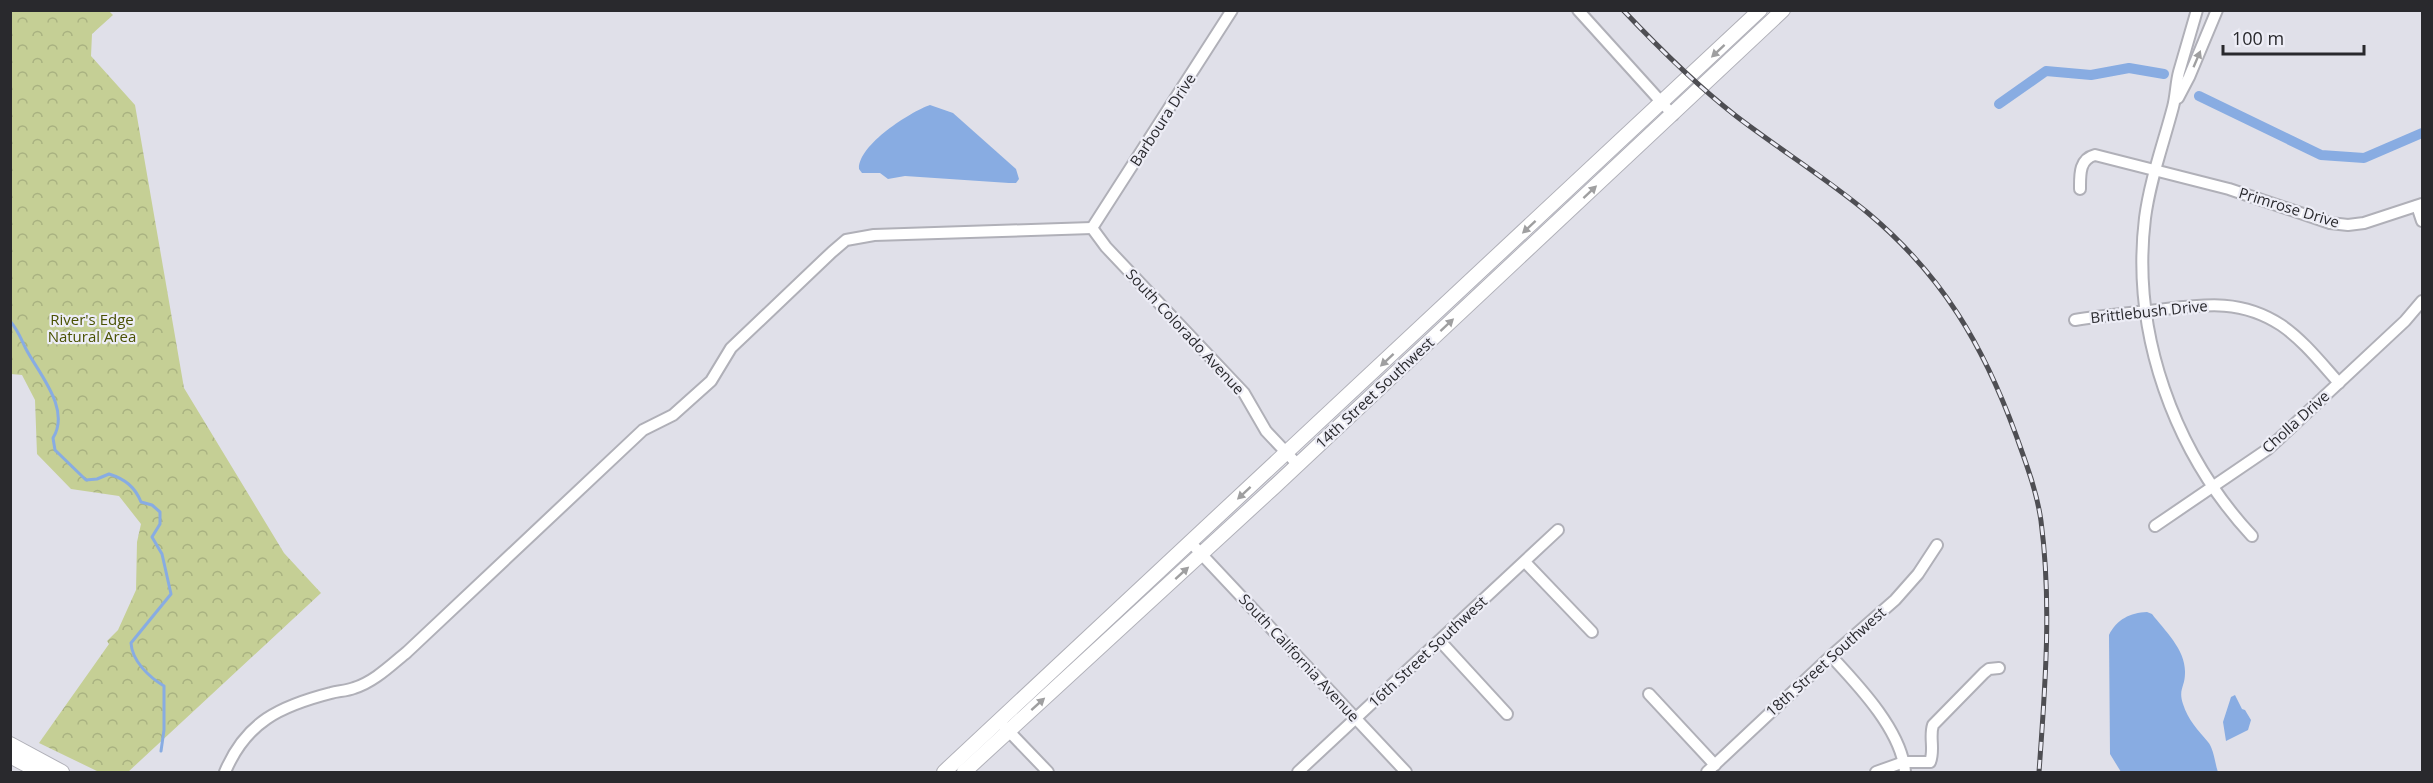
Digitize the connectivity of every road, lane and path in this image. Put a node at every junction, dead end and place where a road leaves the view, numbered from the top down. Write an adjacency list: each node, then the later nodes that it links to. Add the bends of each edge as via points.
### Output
1 (1232, 10): 14 (street, Barboura Drive)
2 (1578, 10): 7 (street)
3 (1760, 10): 7 (main road, 14th Street Southwest, one-way to 7)
4 (1783, 10): 9 (main road, 14th Street Southwest)
5 (2197, 10): 8 (street)
6 (2217, 10): 8 (street, one-way to 6)
7 (1662, 103): 9 (street); 19 (main road, 14th Street Southwest, one-way to 19)
8 (2173, 106): 10 (street)
9 (1673, 115): 20 (main road, 14th Street Southwest, one-way to 9)
10 (2154, 169): 11 (street, Primrose Drive, via 2104,156 2088,157 2080,169); 12 (street, Primrose Drive, via 2330,223 2364,223); 16 (street, via 2144,232)
11 (2080, 189)
12 (2420, 205): 13 (street)
13 (2422, 221)
14 (1092, 228): 19 (street, South Colorado Avenue, via 1244,393 1266,431); 45 (street, via 874,235 846,240 731,348 711,381 673,415 643,430 407,652 380,674 354,688 304,700 269,716 246,736)
15 (2422, 301): 18 (street, Cholla Drive)
16 (2146, 311): 17 (street, Brittlebush Drive); 18 (street, Brittlebush Drive, via 2203,304 2250,311 2289,331); 21 (street, via 2165,392 2180,430)
17 (2075, 320)
18 (2339, 383): 21 (street, Cholla Drive, via 2268,448)
19 (1287, 453): 20 (street, South Colorado Avenue); 25 (main road, 14th Street Southwest, one-way to 25)
20 (1298, 465): 27 (main road, 14th Street Southwest)
21 (2213, 487): 22 (street, Cholla Drive); 24 (street)
22 (2155, 526)
23 (1558, 530): 28 (street, 16th Street Southwest)
24 (2252, 536)
25 (1191, 543): 27 (street, South California Avenue); 36 (main road, 14th Street Southwest)
26 (1937, 545): 31 (street, 18th Street Southwest, via 1894,600)
27 (1201, 554): 35 (street, South California Avenue); 36 (main road, 14th Street Southwest, one-way to 27)
28 (1525, 562): 29 (street); 30 (street, 16th Street Southwest)
29 (1592, 632)
30 (1440, 641): 34 (street); 35 (street, 16th Street Southwest)
31 (1831, 656): 39 (street, 18th Street Southwest); 41 (street, via 1880,712)
32 (1999, 668): 41 (street, via 1984,673 1933,725 1930,762)
33 (1649, 694): 39 (street)
34 (1507, 714)
35 (1356, 718): 49 (street, 16th Street Southwest); 50 (street, South California Avenue)
36 (1004, 726): 46 (main road, 14th Street Southwest); 47 (main road, 14th Street Southwest); 48 (street)
37 (10, 744): 44 (main road)
38 (10, 756): 43 (main road)
39 (1715, 765): 51 (street, 18th Street Southwest)
40 (10, 766): 42 (main road)
41 (1905, 767): 52 (street)
42 (22, 772)
43 (40, 772)
44 (55, 772)
45 (225, 772)
46 (944, 772)
47 (964, 772)
48 (1047, 772)
49 (1298, 772)
50 (1406, 772)
51 (1707, 772)
52 (1876, 772)

